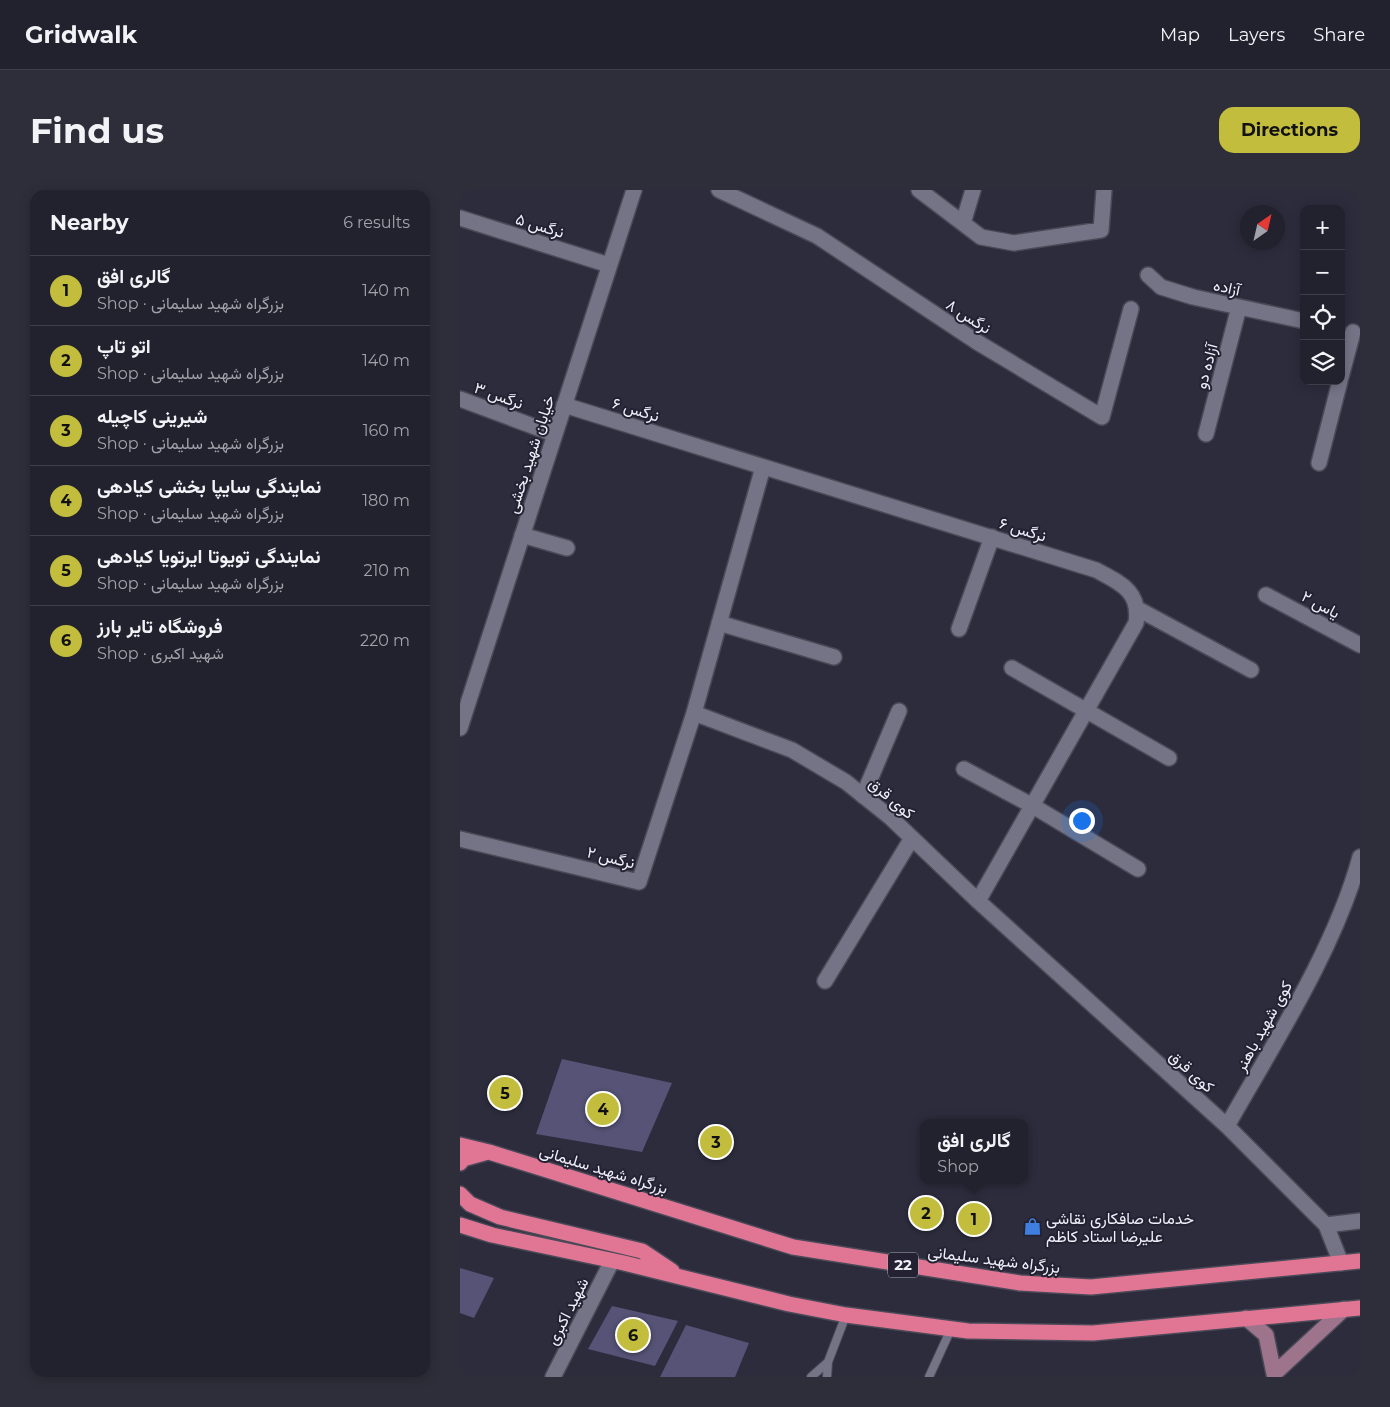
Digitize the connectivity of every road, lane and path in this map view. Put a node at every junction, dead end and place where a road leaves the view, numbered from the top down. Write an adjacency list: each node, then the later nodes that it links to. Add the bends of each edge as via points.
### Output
1 (634, 190): 8 (street, خیابان شهید بخشی)
2 (719, 190): 11 (street, نرگس ۸, via 817,236 977,342 1102,417)
3 (919, 190): 7 (street)
4 (973, 190): 7 (street)
5 (1104, 190): 7 (street, via 1101,230 1014,244 981,237)
6 (460, 218): 8 (street, نرگس ۵)
7 (963, 224)
8 (610, 265): 17 (street, خیابان شهید بخشی)
9 (1148, 275): 10 (street, آزاده, via 1161,287)
10 (1239, 307): 12 (street, آزاده); 19 (street, آزاده دو)
11 (1131, 309)
12 (1300, 320)
13 (1351, 331): 14 (street)
14 (1345, 359)
15 (1339, 385): 20 (street)
16 (460, 399): 18 (street, نرگس ۳)
17 (564, 405): 18 (street, خیابان شهید بخشی); 21 (street, نرگس ۶)
18 (554, 434): 22 (street, خیابان شهید بخشی)
19 (1206, 434)
20 (1319, 462)
21 (763, 467): 23 (street, نرگس ۶); 27 (street)
22 (522, 535): 24 (street); 36 (street, خیابان شهید بخشی)
23 (992, 537): 26 (street, نرگس ۶, via 1096,570 1119,582 1134,597); 28 (street)
24 (567, 548)
25 (1266, 595): 29 (street, یاس ۲)
26 (1138, 609): 32 (street); 34 (street, via 1136,623)
27 (719, 623): 30 (street); 35 (street)
28 (959, 629)
29 (1360, 645)
30 (834, 657)
31 (1012, 668): 34 (street)
32 (1251, 670)
33 (900, 711): 39 (street)
34 (1085, 711): 37 (street); 40 (street)
35 (694, 713): 39 (street, کوی قرق, via 792,750 846,782); 42 (street, نرگس ۲, via 639,882)
36 (460, 728)
37 (1169, 758)
38 (964, 769): 40 (street)
39 (863, 796): 41 (street, کوی قرق)
40 (1033, 806): 44 (street); 45 (street)
41 (912, 838): 45 (street, کوی قرق); 46 (street)
42 (460, 839)
43 (1360, 857): 47 (street, کوی شهید باهنر, via 1338,923)
44 (1138, 869)
45 (978, 901): 47 (street, کوی قرق)
46 (825, 981)
47 (1227, 1126): 54 (street)
48 (460, 1145): 49 (highway, بزرگراه شهید سلیمانی / 22)
49 (489, 1152): 50 (highway, via 463,1159); 57 (highway, بزرگراه شهید سلیمانی / 22, via 793,1247 1020,1283 1091,1287)
50 (460, 1163)
51 (460, 1194): 58 (highway, via 470,1204 500,1217 642,1251)
52 (1360, 1221): 54 (street)
53 (460, 1225): 55 (highway)
54 (1326, 1225): 57 (street)
55 (612, 1261): 58 (highway); 66 (street, شهید اکبری)
56 (1360, 1261): 57 (highway, بزرگراه شهید سلیمانی / 22)
57 (1341, 1263)
58 (681, 1277): 61 (highway)
59 (1360, 1308): 60 (highway)
60 (1344, 1309): 62 (highway); 65 (main road)
61 (846, 1315): 63 (highway); 64 (lane)
62 (1246, 1318): 63 (highway, via 1092,1333); 65 (main road, via 1266,1335)
63 (951, 1329): 69 (lane)
64 (828, 1362): 67 (lane); 68 (lane)
65 (1272, 1375)
66 (553, 1377)
67 (811, 1377)
68 (826, 1377)
69 (930, 1377)

